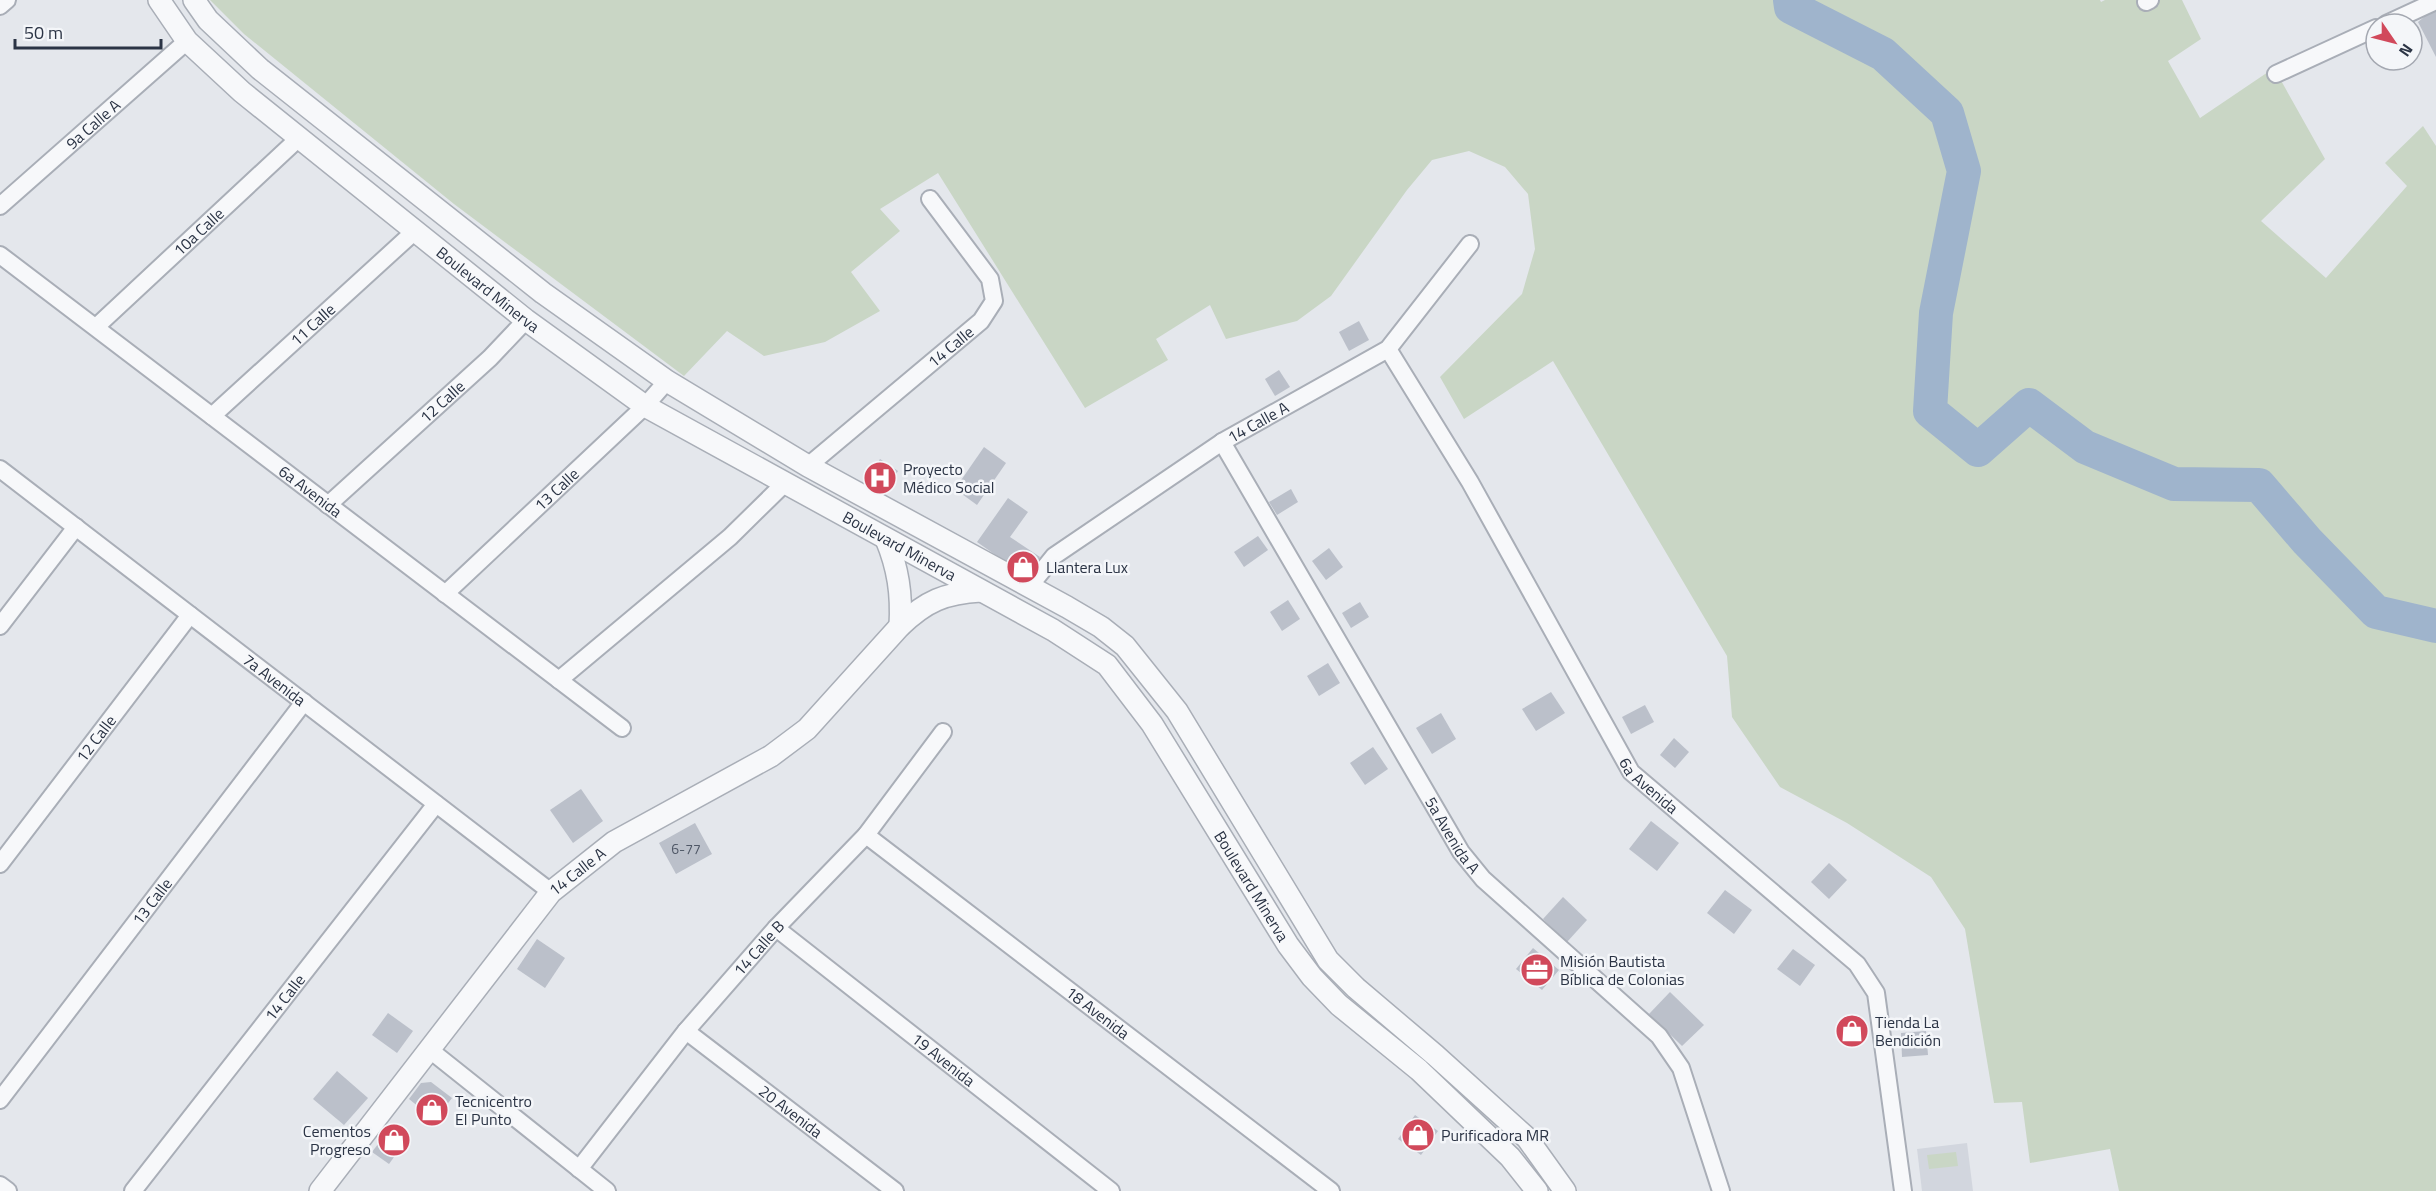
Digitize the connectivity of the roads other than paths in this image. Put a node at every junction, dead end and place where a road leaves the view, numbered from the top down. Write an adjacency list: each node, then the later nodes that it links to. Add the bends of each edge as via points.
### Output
1 (7, 0): 5 (street)
2 (159, 0): 8 (street, Boulevard Minerva)
3 (194, 0): 11 (street, Boulevard Minerva, via 208,20 260,69)
4 (2436, 1): 6 (street)
5 (0, 6)
6 (2412, 12)
7 (2364, 34): 9 (street)
8 (187, 41): 10 (street, Boulevard Minerva, via 242,92); 13 (street, 9a Calle A)
9 (2276, 74)
10 (300, 137): 15 (street, Boulevard Minerva); 19 (street, 10a Calle)
11 (425, 199): 14 (street, Boulevard Minerva); 15 (street, via 425,208 415,221)
12 (930, 199): 26 (street, 14 Calle, via 990,279 994,301 981,321)
13 (0, 206)
14 (449, 219): 15 (street, via 432,223 428,232); 21 (street, Boulevard Minerva, via 543,293)
15 (416, 232): 18 (street, Boulevard Minerva); 23 (street, 11 Calle)
16 (1470, 244): 20 (street, 14 Calle A)
17 (0, 255): 19 (street, 6a Avenida)
18 (526, 320): 22 (street, Boulevard Minerva); 29 (street, 12 Calle, via 490,358)
19 (96, 327): 23 (street, 6a Avenida)
20 (1388, 349): 25 (street, 14 Calle A); 62 (street, 6a Avenida, via 1470,482 1631,772 1857,964 1876,993)
21 (666, 381): 22 (street, 13 Calle); 26 (street, Boulevard Minerva)
22 (645, 406): 24 (street, Boulevard Minerva); 34 (street, 13 Calle)
23 (212, 416): 29 (street, 6a Avenida)
24 (708, 440): 26 (street, via 732,439 782,463); 28 (street, Boulevard Minerva)
25 (1222, 442): 32 (street, 14 Calle A, via 1054,556); 61 (street, 5a Avenida A, via 1461,852 1483,879 1659,1036 1681,1068)
26 (808, 466): 32 (street, Boulevard Minerva)
27 (0, 469): 30 (street, 7a Avenida)
28 (786, 482): 31 (street, Boulevard Minerva); 38 (street, via 730,537)
29 (328, 505): 34 (street, 6a Avenida)
30 (76, 528): 35 (street, 7a Avenida); 36 (street)
31 (886, 539): 33 (street, Boulevard Minerva); 37 (street, via 899,581)
32 (1029, 587): 60 (street, Boulevard Minerva, via 1101,627 1125,646 1177,711 1328,960 1527,1138)
33 (981, 591): 37 (street, 14 Calle A, via 958,592 936,599); 59 (street, Boulevard Minerva, via 1107,665 1152,724 1288,945 1312,977 1338,1005 1435,1085 1510,1157)
34 (445, 594): 38 (street, 6a Avenida)
35 (190, 615): 39 (street, 7a Avenida); 44 (street, 12 Calle)
36 (0, 626)
37 (900, 626): 45 (street, 14 Calle A, via 807,729 771,756 614,842)
38 (559, 680): 40 (street, 6a Avenida)
39 (304, 702): 42 (street, 7a Avenida); 49 (street, 13 Calle)
40 (621, 728)
41 (943, 732): 43 (street, 14 Calle B)
42 (436, 804): 45 (street, 7a Avenida); 53 (street, 14 Calle)
43 (866, 835): 46 (street, 14 Calle B); 58 (street, 18 Avenida)
44 (0, 864)
45 (550, 892): 48 (street, 14 Calle A)
46 (776, 928): 47 (street, 14 Calle B); 57 (street, 19 Avenida)
47 (686, 1030): 50 (street, 14 Calle B); 56 (street, 20 Avenida)
48 (430, 1050): 50 (street); 54 (street, 14 Calle A)
49 (0, 1100)
50 (579, 1169): 55 (street)
51 (0, 1185): 52 (street)
52 (8, 1191)
53 (134, 1191)
54 (320, 1191)
55 (607, 1191)
56 (895, 1191)
57 (1111, 1191)
58 (1331, 1191)
59 (1538, 1191)
60 (1565, 1191)
61 (1721, 1191)
62 (1904, 1191)

